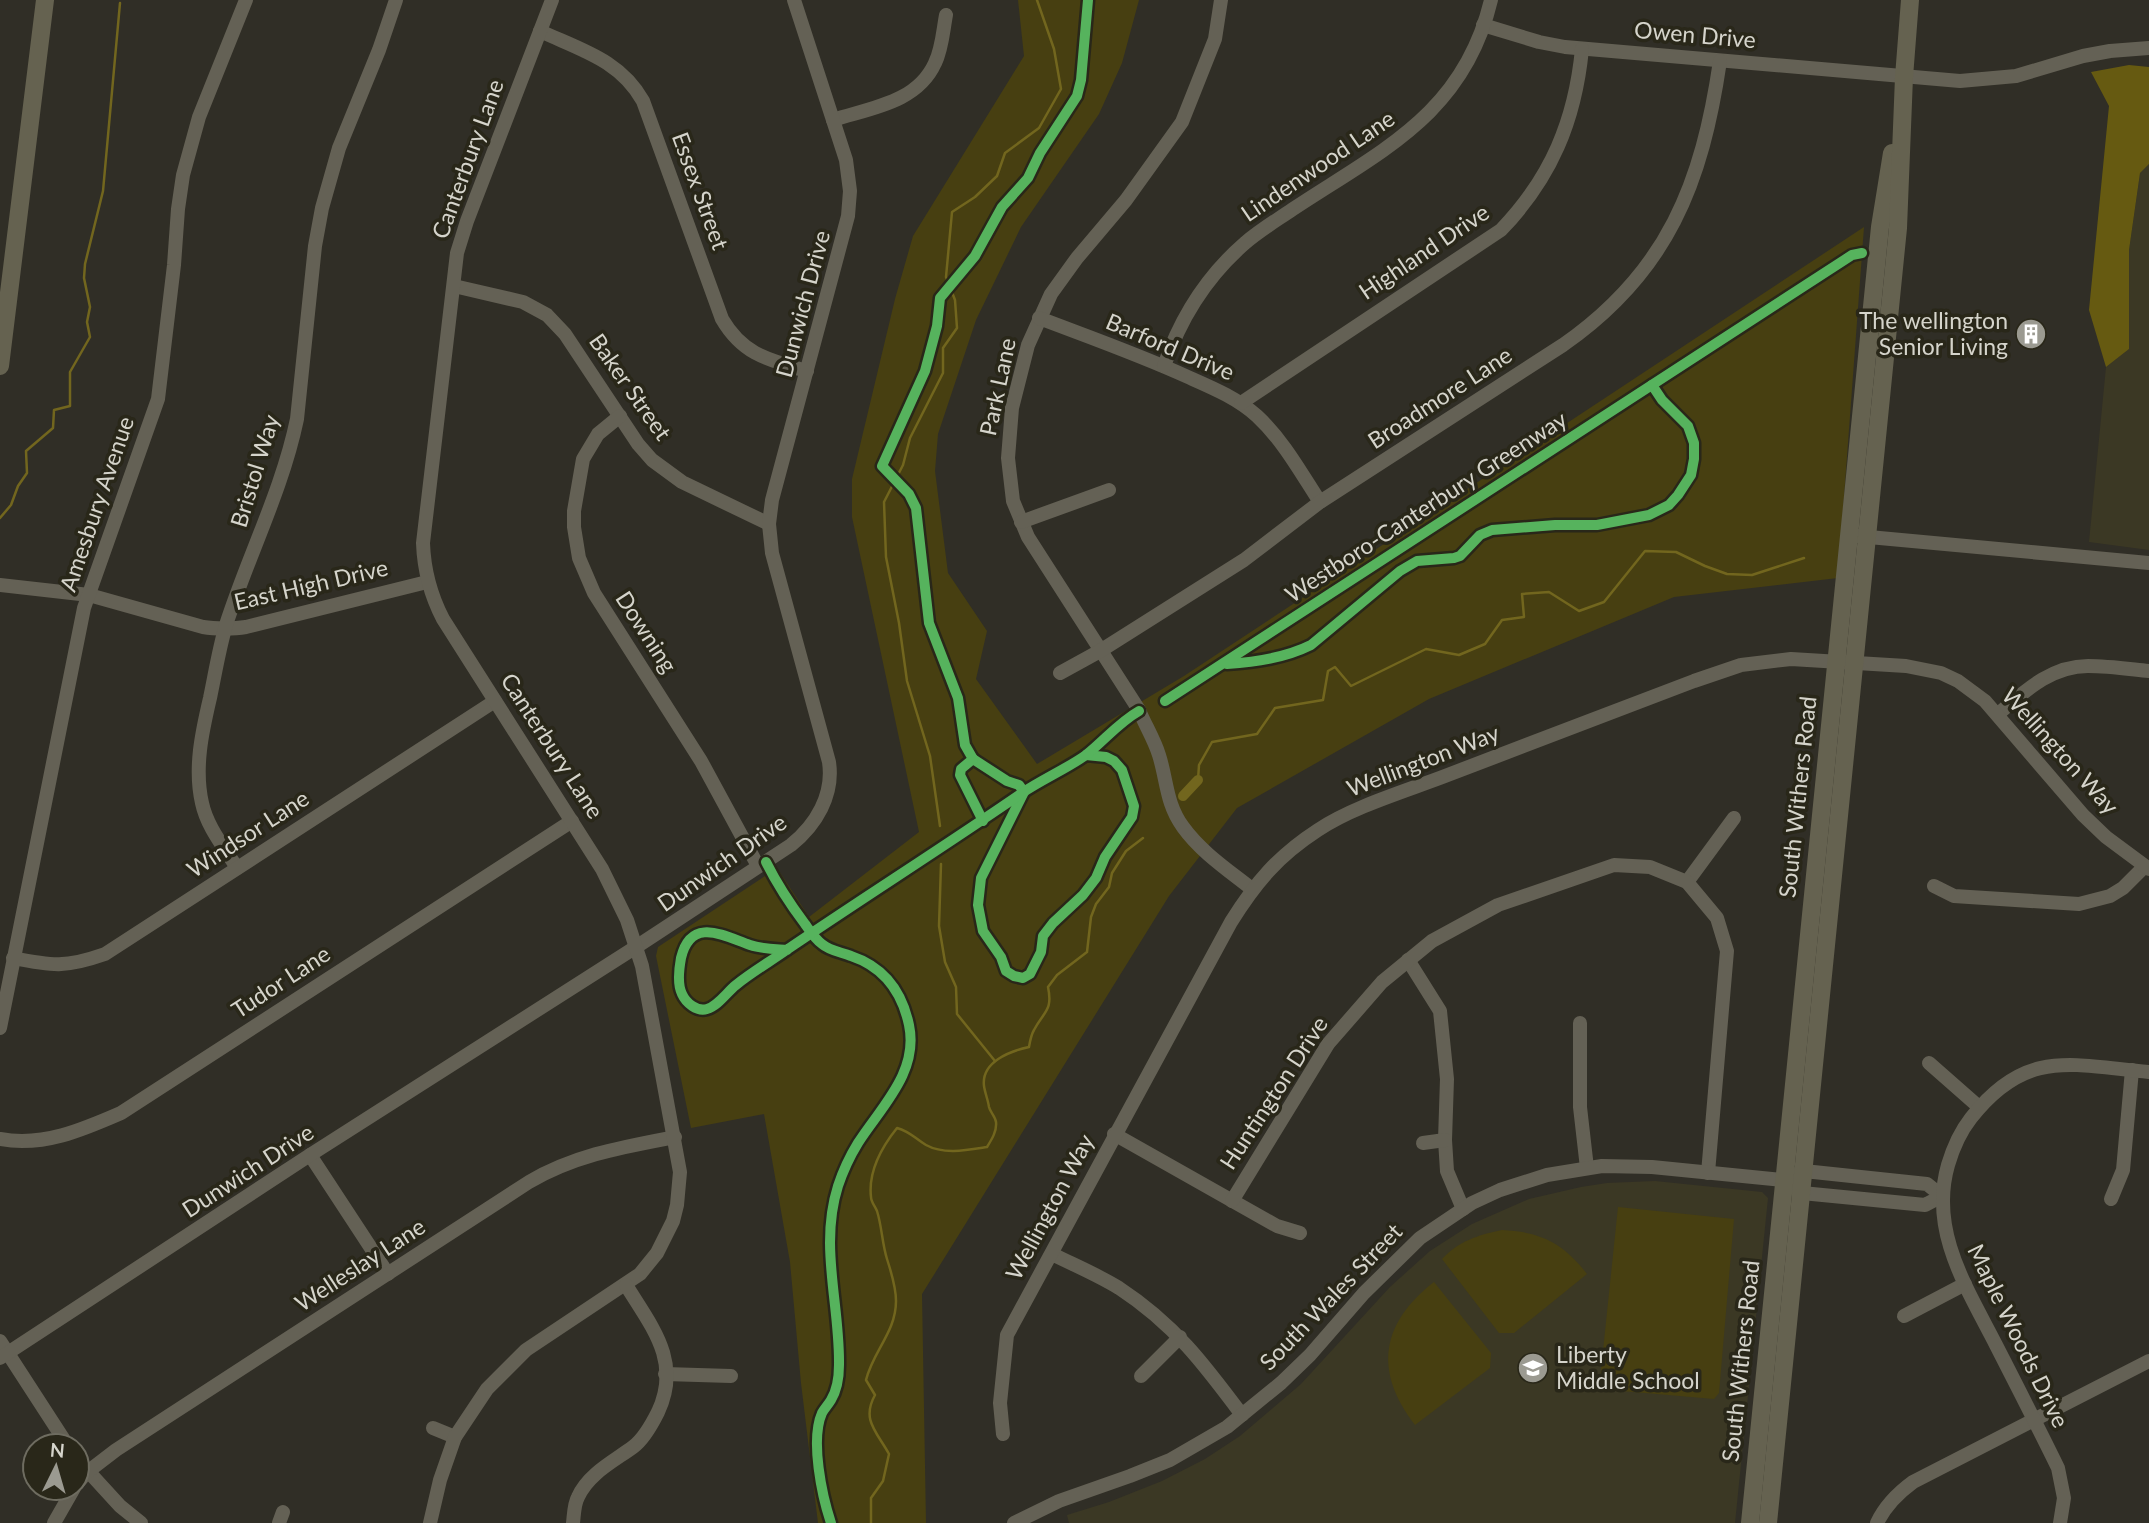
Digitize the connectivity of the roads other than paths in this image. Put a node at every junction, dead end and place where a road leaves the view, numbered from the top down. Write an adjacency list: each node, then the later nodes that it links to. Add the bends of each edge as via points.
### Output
1 (45, 0): 19 (main road)
2 (246, 0): 32 (street, Amesbury Avenue, via 199,117 183,175 158,399)
3 (397, 0): 33 (street, Bristol Way, via 330,178 315,246 292,441)
4 (552, 0): 11 (street, Canterbury Lane)
5 (794, 0): 16 (street, Dunwich Drive)
6 (1221, 0): 18 (street, Park Lane, via 1215,39 1182,122 1064,276)
7 (1491, 0): 10 (street, Lindenwood Lane)
8 (1910, 0): 15 (main road, South Withers Road)
9 (946, 15): 16 (street, via 936,62 922,83 901,99)
10 (1483, 25): 13 (street, Owen Drive); 20 (street, Lindenwood Lane, via 1461,73 1430,114 1258,232 1224,262 1192,305)
11 (540, 31): 17 (street, Canterbury Lane, via 461,236); 21 (street, Essex Street, via 609,63 636,88 729,330 760,356)
12 (2149, 48): 15 (street, Owen Drive, via 2094,54 1988,80)
13 (1582, 49): 14 (street, Owen Drive); 22 (street, Highland Drive, via 1574,100 1559,145 1512,219)
14 (1720, 61): 15 (street, Owen Drive); 25 (street, Broadmore Lane, via 1710,122 1686,199 1632,285 1582,332)
15 (1904, 77): 28 (main road, South Withers Road, via 1898,228)
16 (833, 120): 21 (street, Dunwich Drive, via 850,179 850,204)
17 (454, 286): 23 (street, Baker Street, via 523,302 547,315); 30 (street, Canterbury Lane, via 423,543)
18 (1039, 318): 20 (street, Barford Drive); 26 (street, Park Lane, via 1019,376 1009,441 1009,475)
19 (1, 357)
20 (1164, 366): 22 (street, Barford Drive)
21 (807, 371): 27 (street, Dunwich Drive)
22 (1241, 403): 25 (street, Barford Drive, via 1281,442)
23 (620, 416): 27 (street, Baker Street, via 638,444 669,474); 42 (street, Downing, via 598,434 583,459 574,511 579,558 594,593 701,761)
24 (1109, 490): 26 (street)
25 (1320, 502): 34 (street, Broadmore Lane, via 1244,560)
26 (1021, 522): 34 (street, Park Lane)
27 (769, 524): 42 (street, Dunwich Drive, via 772,554 831,775 825,800 808,829)
28 (1859, 536): 29 (street); 35 (main road, South Withers Road)
29 (2149, 563)
30 (427, 582): 33 (street, East High Drive, via 238,629); 38 (street, Canterbury Lane, via 443,619)
31 (0, 585): 32 (street, East High Drive)
32 (89, 595): 33 (street, East High Drive, via 204,627); 49 (street, Amesbury Avenue)
33 (226, 627): 43 (street, Bristol Way, via 198,767 206,819)
34 (1100, 651): 37 (street, Broadmore Lane); 47 (street, Park Lane, via 1154,740 1169,802 1182,825)
35 (1846, 663): 39 (street, Wellington Way, via 1941,673 1972,690); 47 (street, Wellington Way, via 1791,659 1741,665 1416,786 1319,829 1269,869); 64 (main road, South Withers Road); 66 (main road, South Withers Road)
36 (2149, 671): 39 (street, via 2090,666 2062,670 2034,685)
37 (1060, 673)
38 (495, 701): 41 (street, Canterbury Lane); 43 (street, Windsor Lane)
39 (1998, 714): 44 (street, Wellington Way, via 2083,815)
40 (1734, 818): 45 (street)
41 (572, 821): 48 (street, Canterbury Lane, via 618,898); 59 (street, Tudor Lane, via 121,1113 79,1131 41,1140)
42 (758, 866): 48 (street, Dunwich Drive)
43 (237, 868): 49 (street, Windsor Lane, via 105,954 71,965)
44 (2147, 868): 46 (street, via 2110,896 2079,904 1954,896)
45 (1686, 882): 50 (street, Huntington Drive, via 1650,867 1614,865 1498,905 1432,941); 65 (street, Huntington Drive, via 1717,918 1727,951)
46 (1934, 886)
47 (1252, 889): 57 (street, Wellington Way)
48 (636, 947): 58 (street, Canterbury Lane); 62 (street, Dunwich Drive)
49 (13, 958): 52 (street, Amesbury Avenue)
50 (1408, 960): 60 (street, via 1440,1011 1447,1079); 70 (street, Huntington Drive, via 1382,982 1328,1044)
51 (1580, 1023): 63 (street, via 1580,1107)
52 (0, 1028)
53 (1929, 1063): 56 (street)
54 (2132, 1070): 55 (street, Maple Woods Drive); 56 (street, Maple Woods Drive, via 2061,1064 2034,1068 2003,1085); 69 (street, via 2123,1170)
55 (2149, 1072)
56 (1979, 1107): 68 (street, Maple Woods Drive, via 1951,1154)
57 (1114, 1134): 70 (street); 73 (street, Wellington Way)
58 (675, 1137): 74 (street, Welleslay Lane, via 554,1168); 75 (street, Canterbury Lane, via 680,1172 673,1221 657,1253)
59 (0, 1139)
60 (1445, 1140): 61 (street); 71 (street, via 1447,1171)
61 (1423, 1143)
62 (310, 1155): 74 (street); 79 (street, Dunwich Drive)
63 (1587, 1168): 65 (street, South Wales Street); 71 (street, South Wales Street, via 1521,1182)
64 (1804, 1171): 66 (street, South Wales Street); 67 (main road, South Withers Road); 68 (street, via 1927,1184)
65 (1708, 1172): 66 (street, South Wales Street)
66 (1783, 1180): 67 (street, South Wales Street); 99 (main road, South Withers Road)
67 (1802, 1193): 68 (street, via 1925,1205); 100 (main road, South Withers Road)
68 (1942, 1196): 76 (street, Maple Woods Drive, via 1945,1235)
69 (2111, 1199)
70 (1232, 1201): 72 (street)
71 (1463, 1209): 84 (street, South Wales Street, via 1420,1238 1310,1355)
72 (1300, 1233)
73 (1052, 1254): 78 (street, via 1117,1287); 88 (street, Wellington Way, via 1007,1335 1000,1404)
74 (388, 1274): 90 (street, Welleslay Lane)
75 (626, 1284): 81 (street, via 656,1331); 89 (street, Canterbury Lane, via 526,1350 487,1389)
76 (1965, 1284): 77 (street); 85 (street, Maple Woods Drive)
77 (1904, 1316)
78 (1180, 1337): 83 (street); 84 (street)
79 (3, 1351): 87 (street)
80 (2149, 1361): 85 (street)
81 (666, 1374): 82 (street); 97 (street, via 665,1398 653,1423 636,1445 596,1474 578,1497)
82 (731, 1376)
83 (1141, 1376)
84 (1242, 1415): 98 (street, South Wales Street, via 1170,1460 1059,1501)
85 (2034, 1420): 93 (street, Maple Woods Drive, via 2063,1482); 101 (street, via 1913,1482 1888,1504)
86 (433, 1428): 89 (street)
87 (58, 1432)
88 (1003, 1434)
89 (455, 1437): 96 (street, Canterbury Lane)
90 (91, 1470)
91 (91, 1473): 95 (street)
92 (66, 1502): 94 (street, Welleslay Lane)
93 (2063, 1522)
94 (54, 1523)
95 (141, 1523)
96 (430, 1523)
97 (573, 1523)
98 (1014, 1523)
99 (1750, 1523)
100 (1768, 1523)
101 (1877, 1523)

